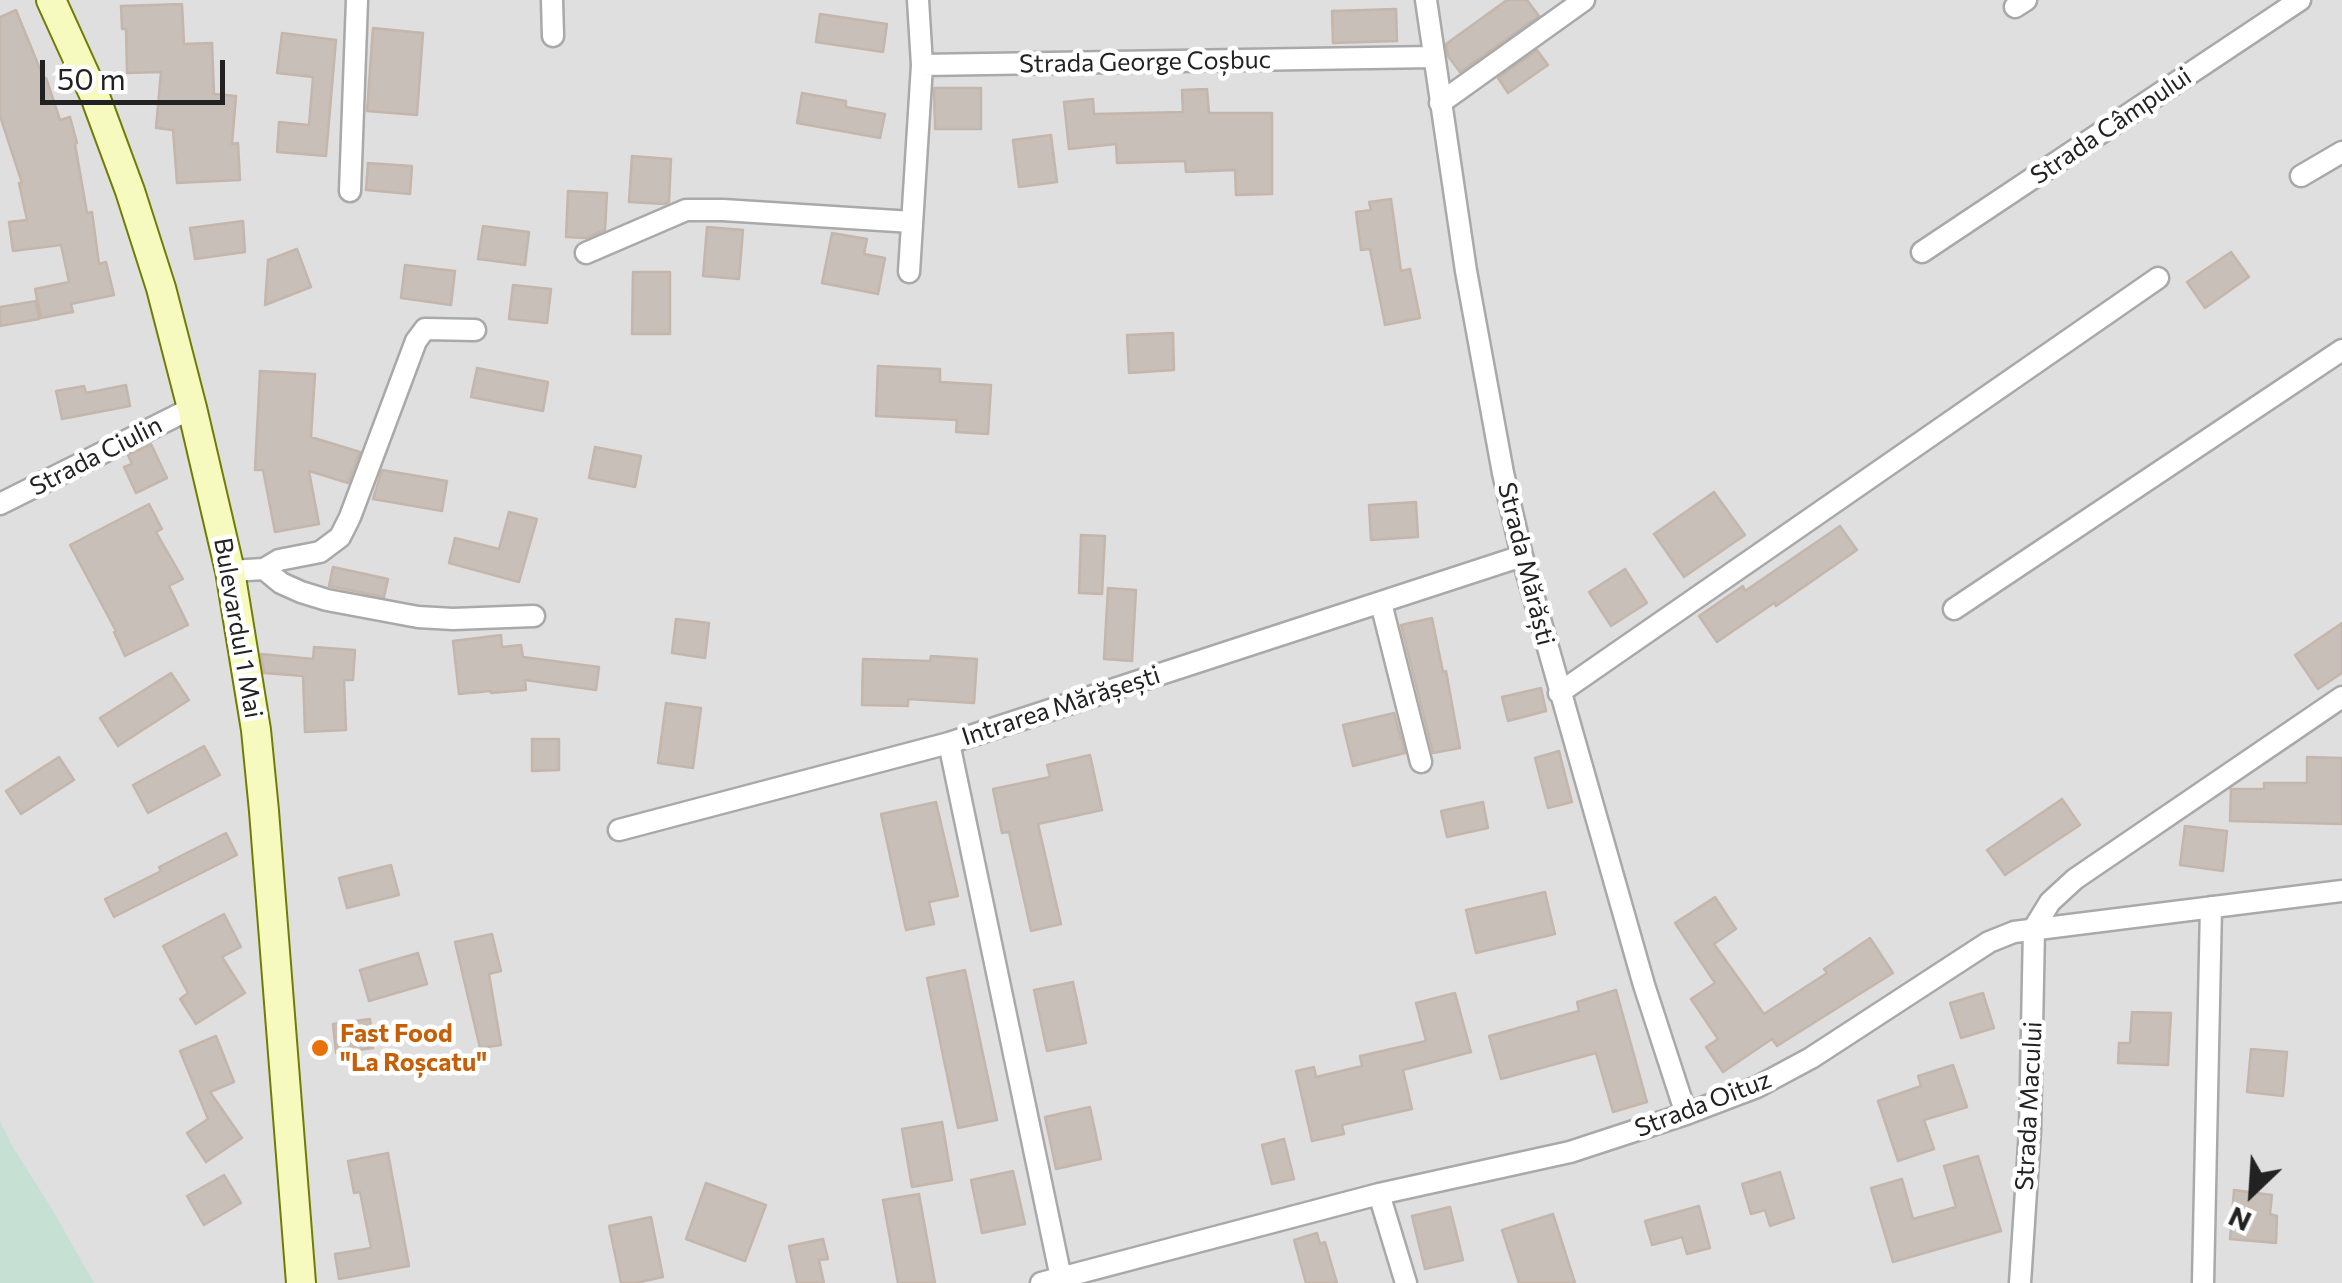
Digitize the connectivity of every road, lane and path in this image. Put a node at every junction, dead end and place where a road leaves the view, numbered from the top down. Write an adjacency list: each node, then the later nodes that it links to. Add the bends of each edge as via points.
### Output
1 (50, 0): 22 (main road, Bulevardul 1 Mai, via 130,190)
2 (357, 0): 14 (street)
3 (552, 0): 8 (street)
4 (918, 0): 10 (street)
5 (1426, 0): 9 (street, Strada Mărăști)
6 (1584, 0): 11 (street)
7 (2300, 0): 17 (street, Strada Câmpului)
8 (553, 36)
9 (1433, 56): 10 (street, Strada George Coșbuc); 11 (street, Strada Mărăști)
10 (922, 65): 15 (street)
11 (1440, 103): 24 (street, Strada Mărăști)
12 (2342, 152): 13 (street)
13 (2301, 176)
14 (350, 191)
15 (912, 222): 16 (street, via 686,210); 18 (street)
16 (586, 252)
17 (1922, 252)
18 (909, 272)
19 (2158, 278): 30 (street)
20 (475, 330): 25 (street, via 425,330 340,537 320,552)
21 (2342, 350): 28 (street)
22 (192, 408): 23 (street, Strada Ciulin); 26 (main road, Bulevardul 1 Mai)
23 (0, 504)
24 (1522, 556): 27 (street, Intrarea Mărășești); 30 (street, Strada Mărăști)
25 (264, 568): 26 (street); 29 (street, via 302,592 382,610 453,619)
26 (230, 571): 41 (main road, Bulevardul 1 Mai, via 262,795)
27 (1381, 602): 32 (street, Intrarea Mărășești); 33 (street)
28 (1954, 610)
29 (534, 616)
30 (1559, 693): 38 (street, Strada Mărăști)
31 (2342, 698): 37 (street, via 2075,879)
32 (949, 743): 34 (street); 40 (street, Intrarea Mărășești)
33 (1421, 762)
34 (619, 830)
35 (2342, 891): 36 (street, Strada Oituz)
36 (2211, 907): 37 (street, Strada Oituz); 44 (street)
37 (2034, 928): 38 (street, Strada Oituz, via 1989,942 1757,1087); 43 (street, Strada Macului)
38 (1686, 1114): 39 (street, Strada Oituz, via 1570,1152)
39 (1379, 1194): 40 (street, Strada Oituz); 42 (street)
40 (1051, 1280)
41 (300, 1283)
42 (1406, 1283)
43 (2020, 1283)
44 (2203, 1283)

